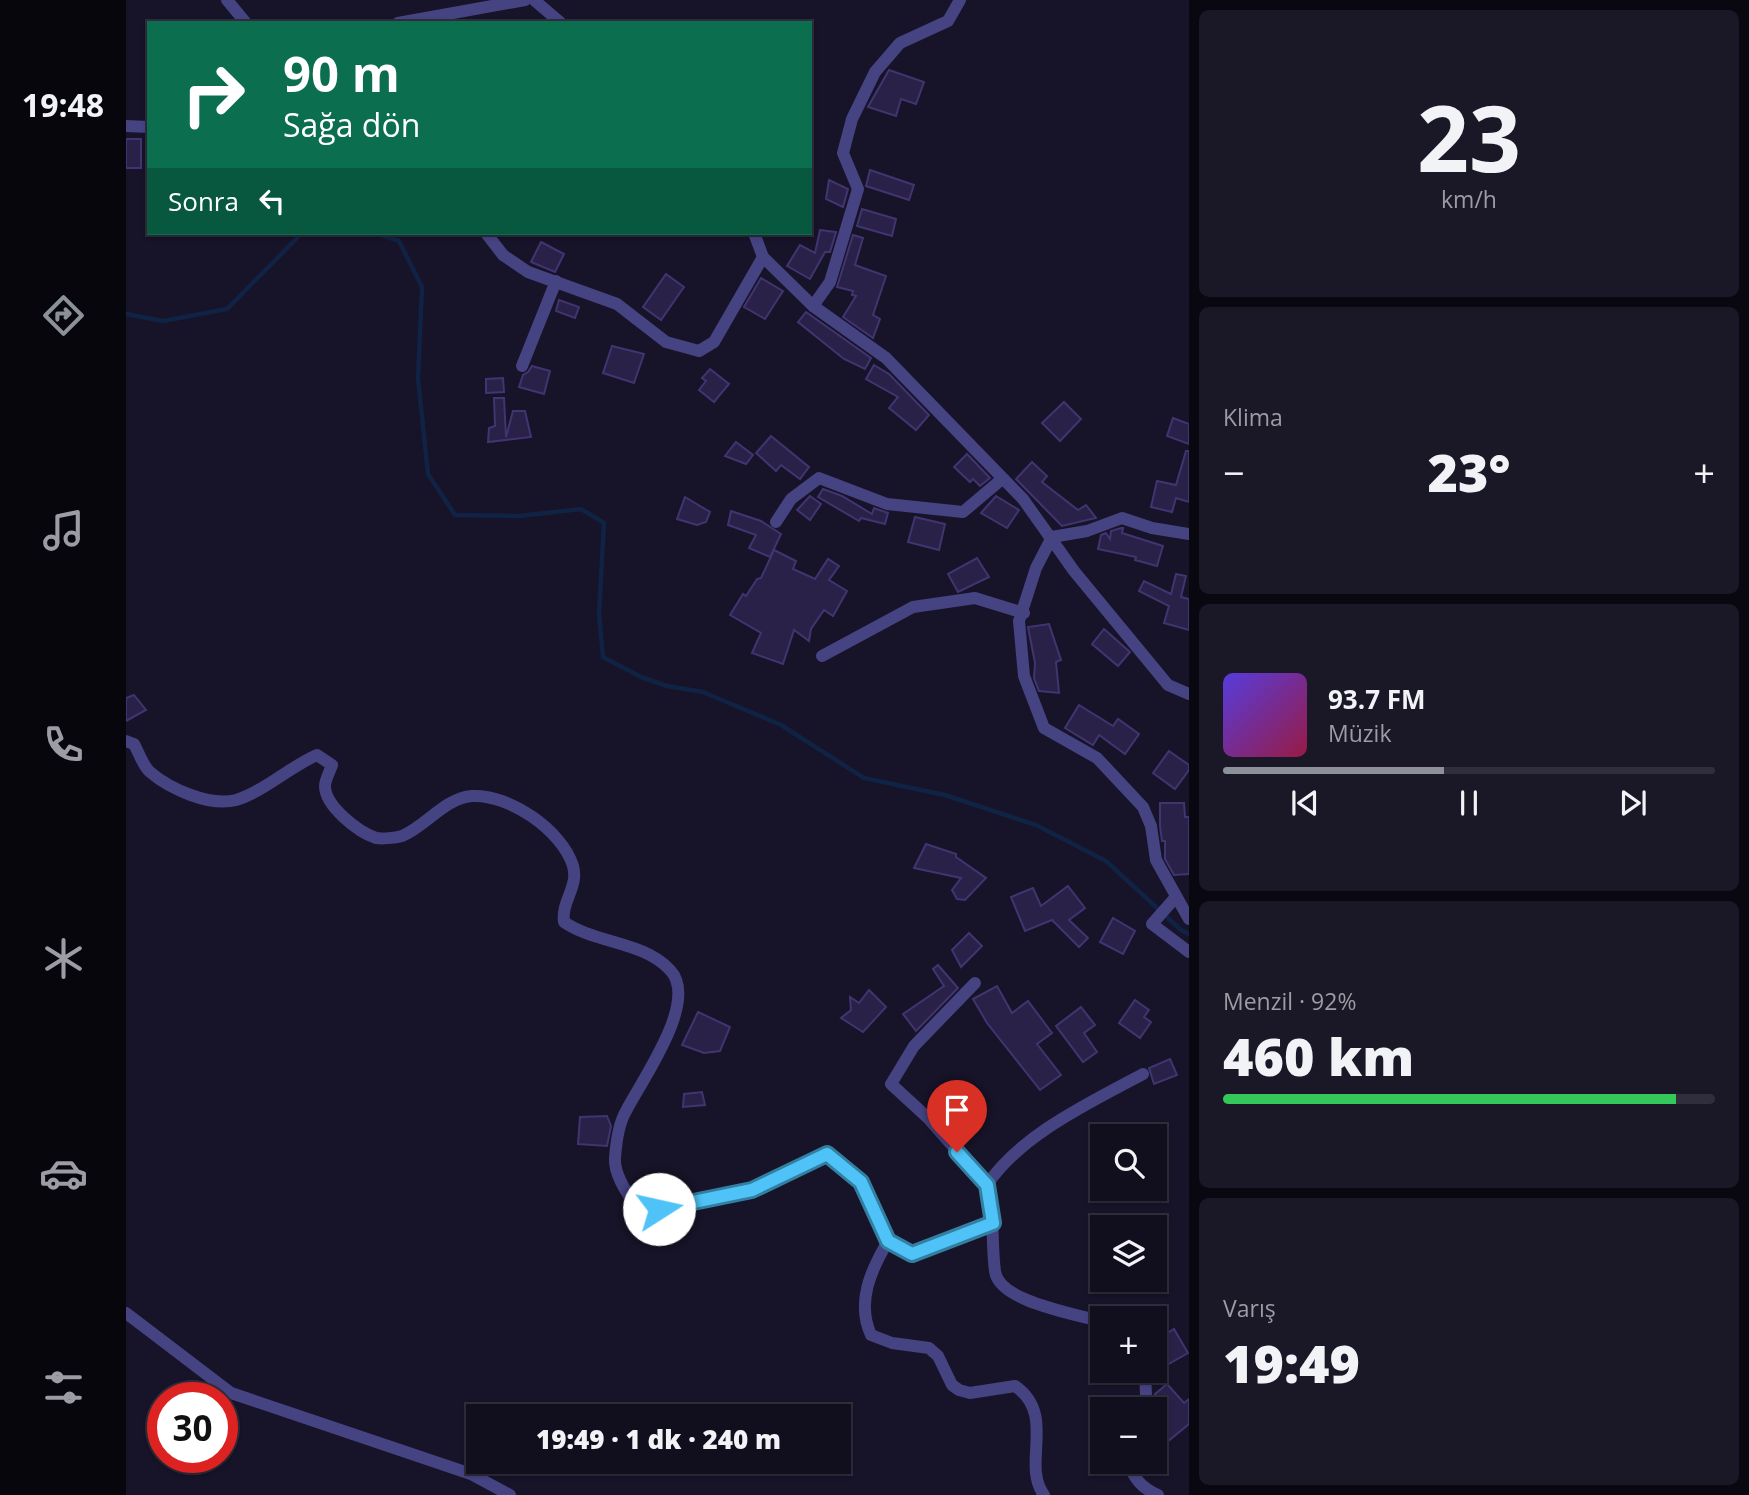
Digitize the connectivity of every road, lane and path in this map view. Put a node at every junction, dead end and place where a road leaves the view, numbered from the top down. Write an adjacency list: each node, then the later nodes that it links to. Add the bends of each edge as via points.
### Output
1 (227, 0): 5 (street)
2 (525, 0): 6 (street)
3 (534, 0): 7 (street)
4 (960, 0): 14 (street, via 948,21 900,43 875,72 852,119 843,153 858,189 830,282)
5 (244, 21)
6 (409, 21)
7 (559, 21)
8 (126, 126): 9 (street)
9 (147, 127)
10 (488, 235): 13 (street, via 503,255 528,272)
11 (755, 235): 12 (street)
12 (763, 257): 13 (street, via 714,342 699,351 666,342 617,304); 14 (street)
13 (556, 281): 15 (street)
14 (813, 306): 16 (street, via 886,358)
15 (522, 366)
16 (1002, 479): 17 (street, via 963,512 887,504 819,478 791,499); 19 (street)
17 (776, 523)
18 (1189, 534): 19 (street, via 1122,518)
19 (1052, 537): 20 (street, via 1036,568); 22 (street, via 1074,571 1168,685)
20 (1024, 613): 21 (street, via 975,598 913,607); 24 (street, via 1019,621 1024,676 1044,728 1097,758 1143,807 1156,860)
21 (822, 656)
22 (1189, 694)
23 (126, 741): 31 (street, via 134,744 148,770 170,786 219,800 236,800 317,755 332,765 325,786 331,802 360,831 378,839 402,836 451,803 472,796 500,802 538,819 564,846 573,867 574,885 562,910 564,922 576,931 654,956 673,971 677,982 680,996 674,1019 624,1114 614,1161 633,1202 659,1209 752,1190 827,1154 861,1182)
24 (1175, 898): 25 (street); 26 (street, via 1152,923)
25 (1189, 919)
26 (1189, 952)
27 (975, 983): 29 (street, via 914,1046 891,1084)
28 (1143, 1074): 29 (street, via 1039,1135)
29 (987, 1185): 30 (street)
30 (993, 1223): 31 (street, via 912,1254); 33 (street, via 995,1275 1005,1287 1025,1300)
31 (888, 1241): 36 (street, via 871,1270 863,1317 871,1335 929,1348 959,1390 970,1393 1015,1386 1023,1391 1036,1415 1036,1484)
32 (126, 1313): 35 (street, via 232,1393 471,1474)
33 (1090, 1319)
34 (1132, 1474): 37 (street, via 1147,1491)
35 (510, 1495)
36 (1044, 1495)
37 (1158, 1495)

